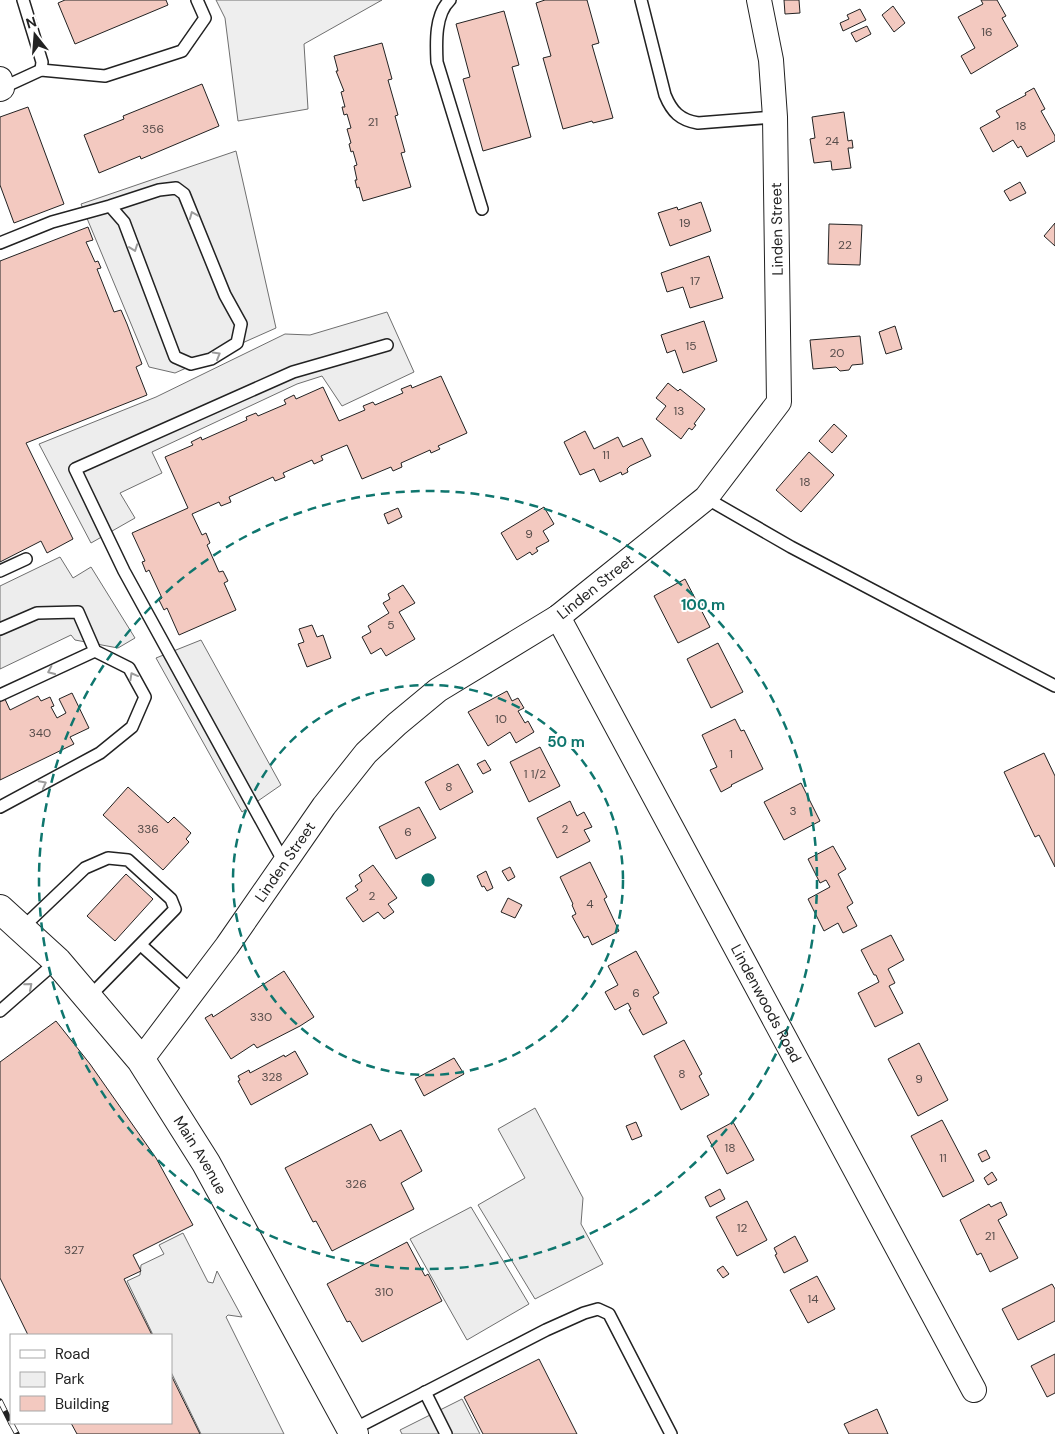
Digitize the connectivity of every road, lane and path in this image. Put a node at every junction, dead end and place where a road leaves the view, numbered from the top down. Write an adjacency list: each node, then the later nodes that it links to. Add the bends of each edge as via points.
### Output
1 (24, 0): 6 (lane, via 42,62)
2 (197, 0): 6 (lane, via 205,18 182,50 105,76)
3 (450, 0): 10 (lane, via 441,14 437,62)
4 (641, 0): 8 (lane, via 665,96 678,116 698,123)
5 (759, 0): 8 (street, Linden Street, via 771,60)
6 (41, 70): 7 (lane)
7 (1, 85)
8 (775, 117): 13 (street, Linden Street, via 779,402)
9 (110, 206): 9 (lane, one-way to 9, via 124,222 174,357 191,364 211,359 237,343 241,324 225,295 184,194 176,188 159,190); 11 (lane, via 52,222)
10 (482, 209)
11 (0, 243)
12 (386, 345): 22 (lane, via 293,372 75,469 124,571)
13 (706, 498): 16 (street, Linden Street); 19 (lane, via 791,547)
14 (26, 558): 15 (lane)
15 (0, 571)
16 (558, 617): 22 (street, Linden Street, via 438,690 397,724 360,760); 31 (street, Lindenwoods Road)
17 (0, 629): 18 (lane, via 37,613 78,612)
18 (95, 650): 20 (lane, one-way to 20); 21 (lane, one-way to 18, via 100,753 132,727 145,697 129,668)
19 (1055, 686)
20 (0, 695)
21 (0, 807)
22 (285, 864): 27 (street, Linden Street)
23 (0, 909): 24 (main road, Main Avenue)
24 (21, 929): 25 (lane, via 85,868 108,858 128,860 170,899 175,909); 26 (main road, Main Avenue)
25 (141, 945): 27 (lane); 28 (lane)
26 (57, 961): 28 (main road, Main Avenue); 29 (lane, one-way to 26)
27 (193, 992): 30 (street, Linden Street)
28 (89, 997): 30 (main road, Main Avenue)
29 (0, 1011)
30 (141, 1060): 33 (main road, Main Avenue, via 206,1163)
31 (974, 1390)
32 (425, 1392): 33 (lane); 34 (lane); 35 (lane, via 546,1330 598,1309 609,1314)
33 (353, 1432)
34 (446, 1434)
35 (671, 1434)

